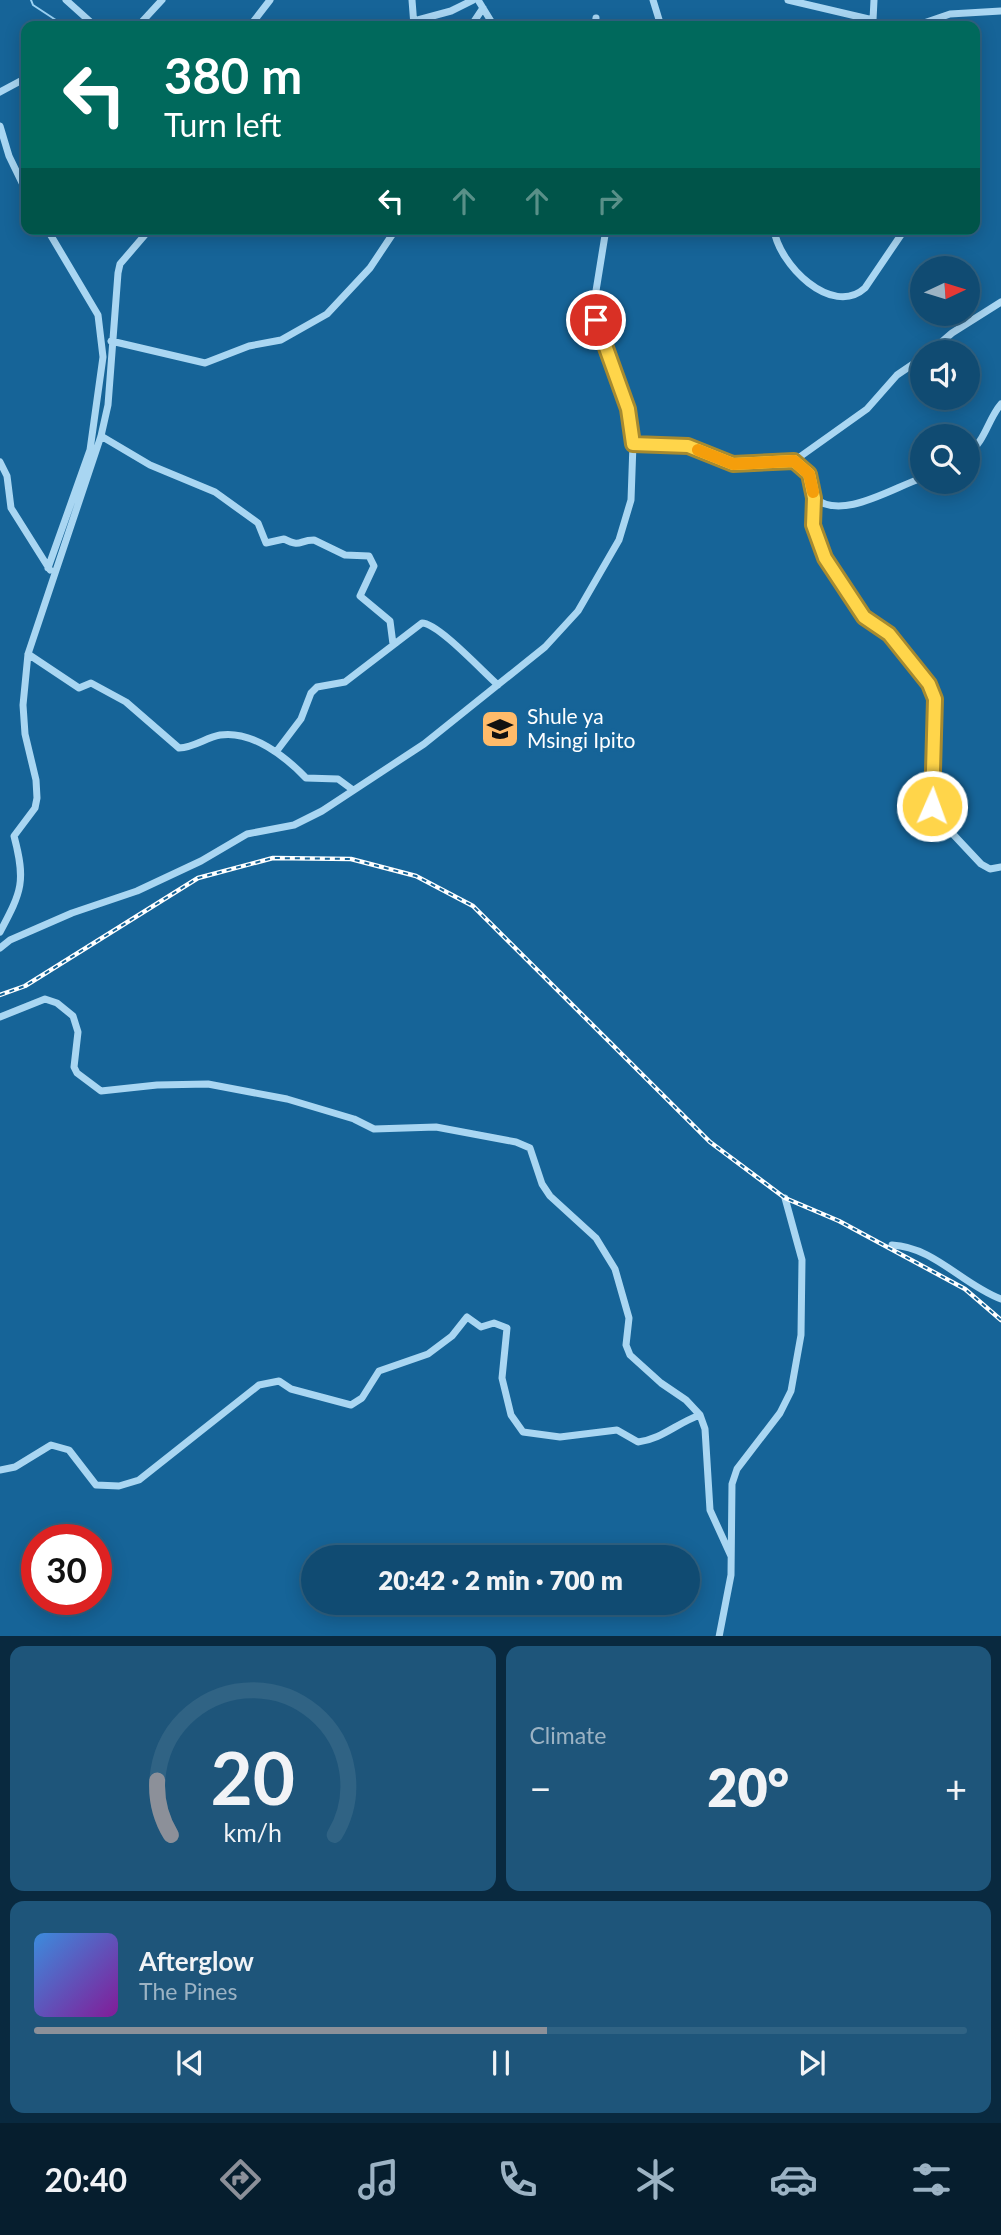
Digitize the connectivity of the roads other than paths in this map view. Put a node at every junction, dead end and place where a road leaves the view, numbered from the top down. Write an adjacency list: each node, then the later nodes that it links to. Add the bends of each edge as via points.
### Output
1 (66, 0): 12 (street)
2 (162, 0): 13 (street)
3 (270, 0): 14 (street)
4 (412, 0): 15 (street)
5 (475, 0): 9 (street); 16 (street)
6 (653, 0): 19 (street)
7 (788, 0): 11 (street)
8 (874, 0): 11 (street)
9 (483, 8): 17 (street); 18 (street)
10 (1001, 11): 20 (street, via 950,14)
11 (873, 20)
12 (89, 21)
13 (143, 21)
14 (254, 21)
15 (414, 21)
16 (420, 21)
17 (474, 21)
18 (491, 21)
19 (659, 21)
20 (930, 21)
21 (21, 81): 22 (street)
22 (0, 92)
23 (0, 125): 24 (street)
24 (4, 157): 25 (street)
25 (21, 183)
26 (51, 235): 44 (street, via 98,315 103,357 90,450)
27 (145, 235): 34 (street, via 120,264)
28 (392, 235): 34 (street, via 370,268 327,314 281,340 249,346 205,363)
29 (606, 235): 39 (street, via 595,297 596,320 628,409)
30 (776, 235): 31 (street, via 791,268 826,293 848,298 865,288)
31 (901, 235)
32 (1001, 302): 33 (street)
33 (945, 340)
34 (111, 341): 37 (street, via 108,405)
35 (910, 366): 40 (street, via 867,409)
36 (1001, 404): 38 (street)
37 (101, 436): 44 (street, via 69,541); 45 (street, via 150,465 215,492 258,523 266,543 314,540 345,555 369,556 374,566 360,596 390,621)
38 (980, 440)
39 (633, 444): 40 (street, via 688,446 733,464); 47 (street, via 631,500 619,540 578,611 545,648)
40 (794, 461): 43 (street, via 809,474)
41 (0, 462): 44 (street, via 11,508)
42 (910, 482): 43 (street, via 850,505 831,507)
43 (814, 498): 50 (street, via 813,525 825,558 864,617 889,634 929,684 935,699 935,815 981,864 990,869)
44 (50, 570): 46 (street)
45 (393, 645): 47 (street, via 415,626 428,623 467,652); 48 (street, via 345,682 317,687 301,719)
46 (29, 654): 48 (street, via 72,684 81,688 91,683 126,702 179,748 225,735 243,737); 51 (street, via 23,705 37,798 14,836 23,869 21,886)
47 (498, 685): 49 (street, via 424,744)
48 (275, 752): 49 (street, via 309,779 338,779)
49 (353, 790): 52 (street, via 294,825 247,834 137,891 72,913)
50 (1001, 867)
51 (0, 932)
52 (0, 948)
53 (0, 1017): 57 (street, via 45,999 68,1011 78,1032 74,1067 101,1091 208,1084 287,1099 374,1129 436,1127 525,1145 534,1154 550,1196 596,1238 615,1269 629,1318 626,1345 630,1355)
54 (785, 1198): 59 (street, via 802,1260 800,1346 786,1402 747,1454 732,1484)
55 (891, 1245): 56 (street, via 907,1245)
56 (1001, 1299)
57 (700, 1415): 58 (street, via 668,1433 638,1442 617,1430 560,1437 529,1435 511,1415 506,1400 502,1373 506,1328 494,1323 481,1327 467,1317 428,1354 379,1371 362,1398 351,1405 291,1389 279,1381 259,1385 139,1480 118,1486 96,1485 69,1450 51,1445); 59 (street, via 705,1429 710,1510)
58 (0, 1470)
59 (731, 1556): 60 (street)
60 (719, 1636)

